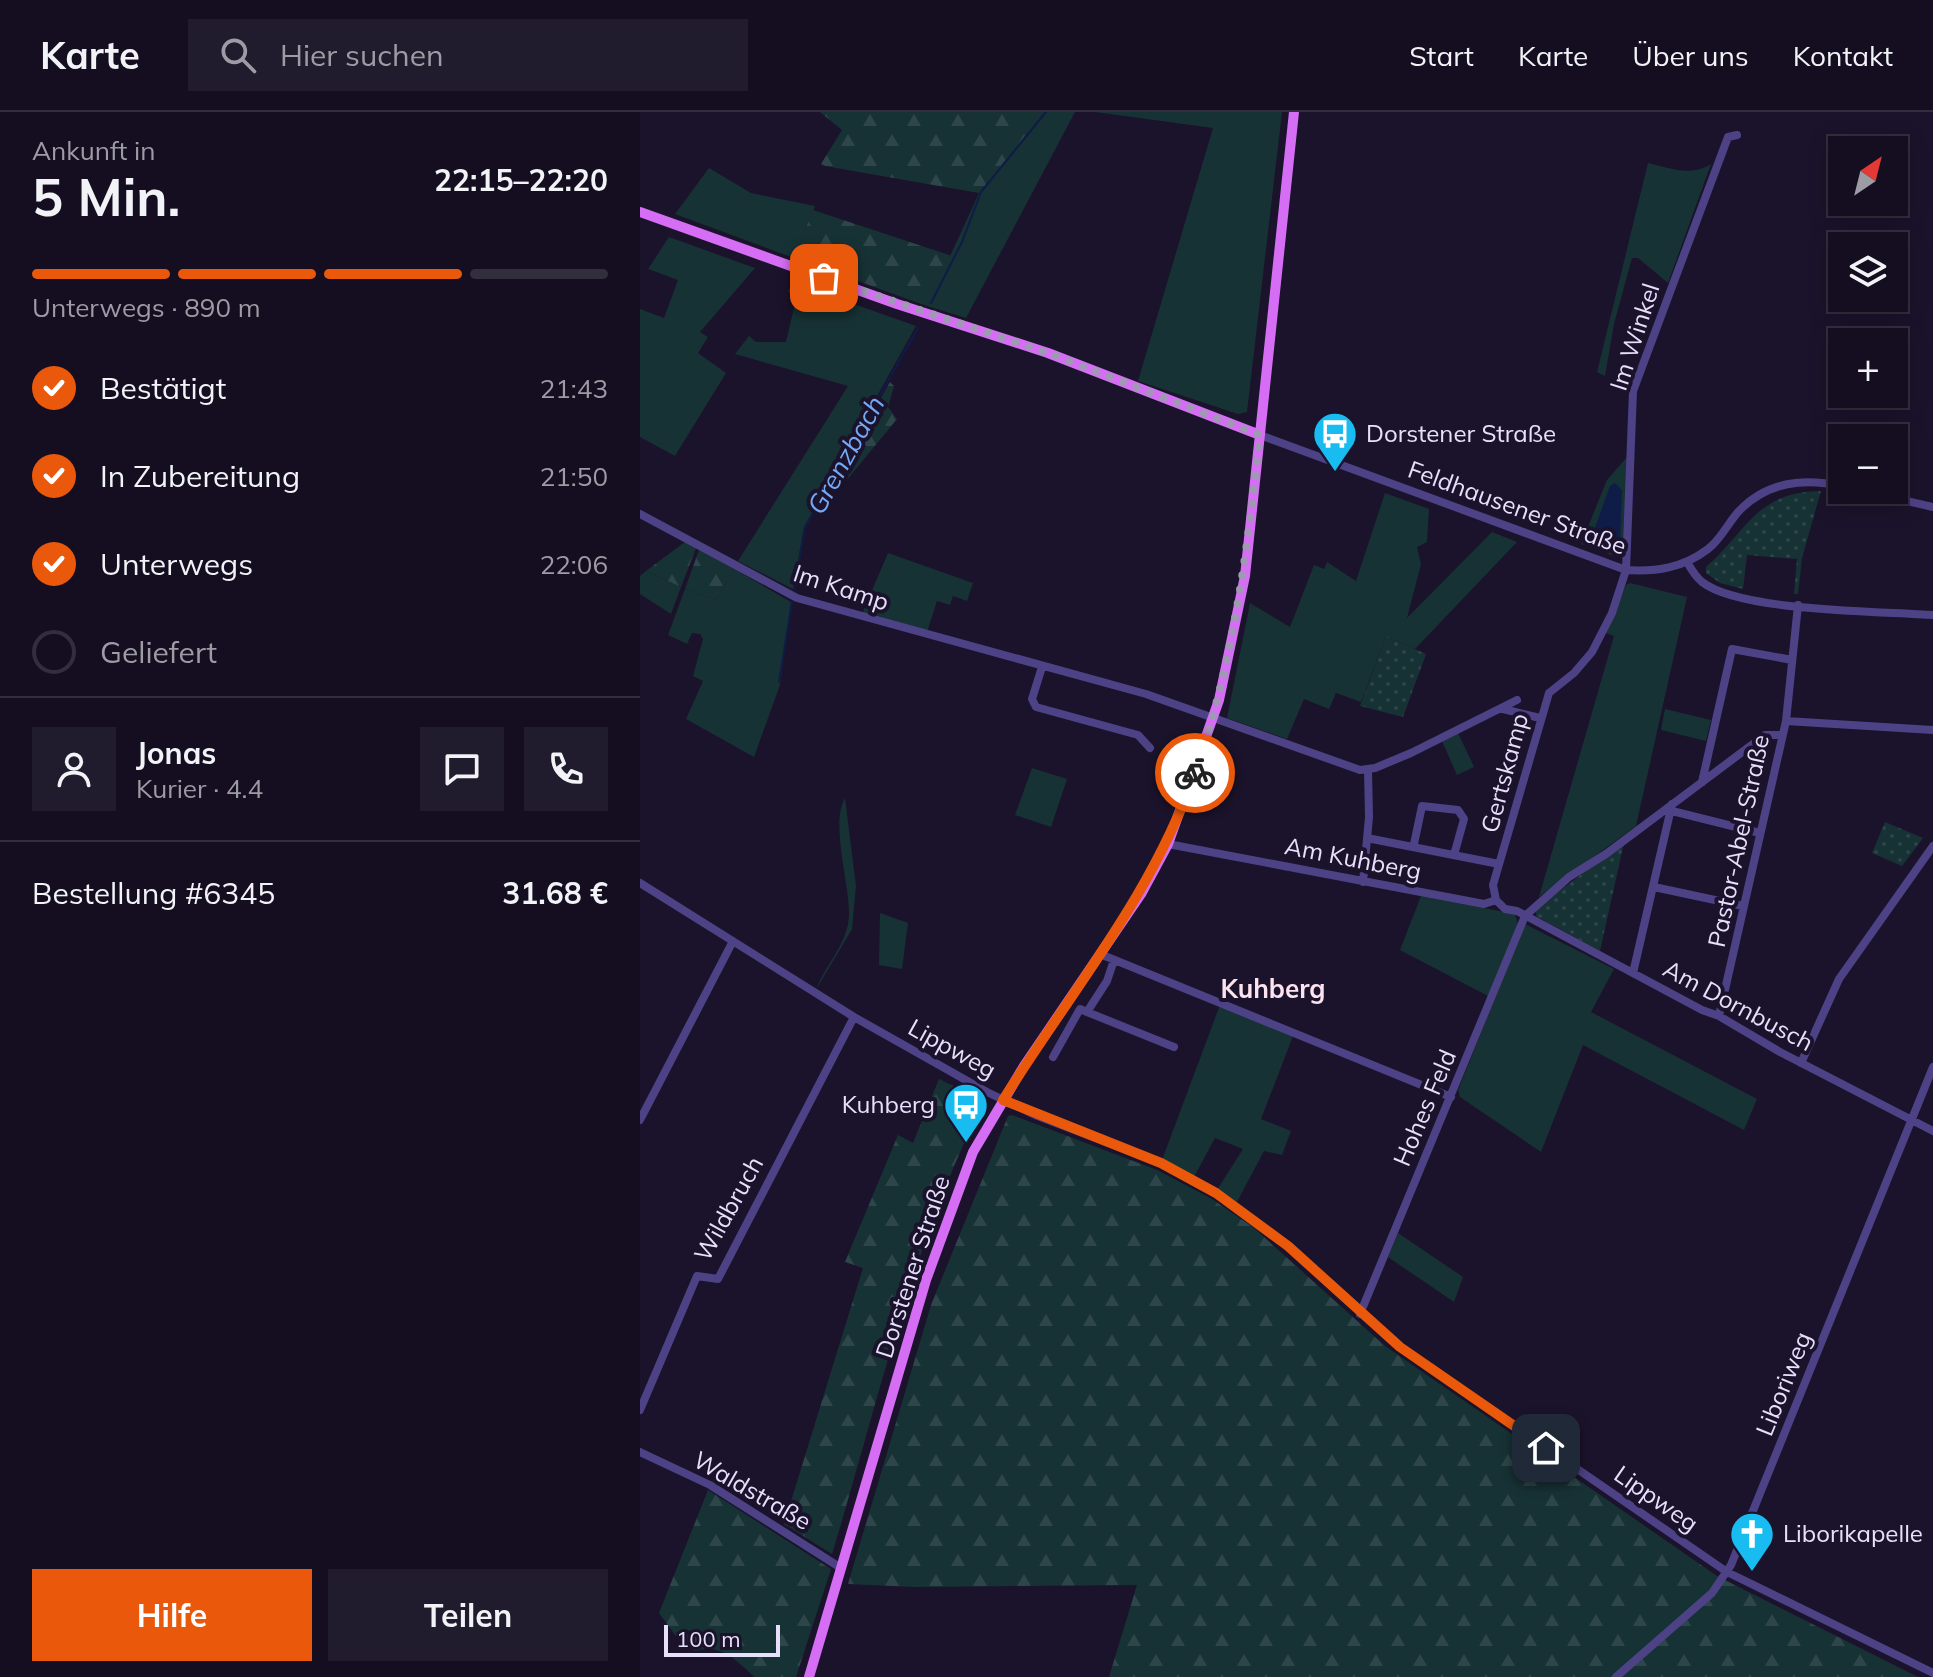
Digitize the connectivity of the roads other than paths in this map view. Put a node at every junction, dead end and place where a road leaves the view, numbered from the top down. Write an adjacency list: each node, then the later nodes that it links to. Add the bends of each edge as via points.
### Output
1 (1294, 112): 4 (main road, Dorstener Straße)
2 (1737, 135): 10 (street, Im Winkel, via 1728,137 1633,391)
3 (640, 212): 4 (main road, Feldhausener Straße, via 1048,353)
4 (1260, 435): 10 (street, Feldhausener Straße); 19 (main road, Dorstener Straße, via 1245,576)
5 (1828, 485): 9 (street, via 1791,482 1764,492 1739,511 1709,548)
6 (1908, 501): 7 (street)
7 (1933, 507)
8 (640, 514): 14 (street, Im Kamp, via 797,598)
9 (1687, 562): 10 (street, Feldhausener Straße, via 1658,571); 11 (street, via 1702,582 1718,591)
10 (1626, 570): 16 (street, via 1592,652)
11 (1798, 605): 12 (street); 13 (street, Pastor-Abel-Straße)
12 (1933, 615)
13 (1792, 660): 21 (street, Pastor-Abel-Straße); 26 (street, via 1732,649)
14 (1042, 667): 19 (street, Im Kamp); 24 (street, via 1032,699 1036,707 1138,735)
15 (1538, 691): 16 (street)
16 (1549, 693): 20 (street, Gertskamp)
17 (1517, 700): 18 (street)
18 (1503, 709): 20 (street); 25 (street)
19 (1214, 718): 25 (street, Im Kamp); 30 (main road, Dorstener Straße)
20 (1540, 718): 34 (street, Gertskamp)
21 (1786, 721): 22 (street); 23 (street, Pastor-Abel-Straße)
22 (1933, 730)
23 (1782, 735): 26 (street, via 1765,735); 28 (street, Pastor-Abel-Straße)
24 (1150, 748)
25 (1368, 770): 29 (street)
26 (1702, 782): 27 (street)
27 (1672, 808): 28 (street); 37 (street); 40 (street, via 1569,877)
28 (1760, 833): 39 (street, Pastor-Abel-Straße)
29 (1367, 838): 31 (street, Gertskamp); 35 (street)
30 (1168, 844): 35 (street, Am Kuhberg); 42 (main road, Dorstener Straße)
31 (1414, 844): 33 (street, Gertskamp); 33 (street, Gertskamp, via 1422,806 1458,810 1464,819)
32 (1933, 846): 50 (street, via 1839,979)
33 (1454, 855): 34 (street, Gertskamp)
34 (1499, 864): 38 (street, Gertskamp, via 1493,885)
35 (1363, 882): 38 (street, Am Kuhberg, via 1484,904)
36 (640, 883): 41 (street, Lippweg)
37 (1654, 887): 39 (street); 44 (street)
38 (1496, 900): 40 (street, Am Kuhberg)
39 (1743, 906): 46 (street, Pastor-Abel-Straße)
40 (1525, 916): 44 (street, Am Dornbusch); 52 (street, Hohes Feld)
41 (733, 941): 47 (street, Lippweg); 54 (street)
42 (1100, 954): 43 (street); 53 (main road, Dorstener Straße)
43 (1114, 960): 45 (street); 52 (street)
44 (1633, 973): 46 (street, Am Dornbusch)
45 (1087, 1012): 48 (street); 49 (street, via 1080,1009)
46 (1719, 1016): 50 (street, Am Dornbusch)
47 (854, 1017): 53 (street, Lippweg); 58 (street, Wildbruch, via 718,1279 697,1276)
48 (1174, 1047)
49 (1053, 1057)
50 (1801, 1063): 55 (street, Am Dornbusch)
51 (1933, 1067): 55 (street, Liboriweg)
52 (1451, 1097): 57 (street, Hohes Feld)
53 (1003, 1100): 57 (street, Lippweg, via 1161,1163 1216,1193 1288,1246); 60 (main road, Dorstener Straße, via 973,1152 948,1214)
54 (640, 1120)
55 (1911, 1120): 56 (street, Am Dornbusch); 61 (street, Liboriweg)
56 (1933, 1131)
57 (1360, 1314): 61 (street, Lippweg)
58 (640, 1410)
59 (640, 1452): 60 (street, Waldstraße, via 710,1485)
60 (841, 1568): 63 (main road, Dorstener Straße)
61 (1727, 1572): 62 (street, Lippweg); 64 (street, Liboriweg, via 1706,1598)
62 (1933, 1673)
63 (809, 1677)
64 (1616, 1677)

